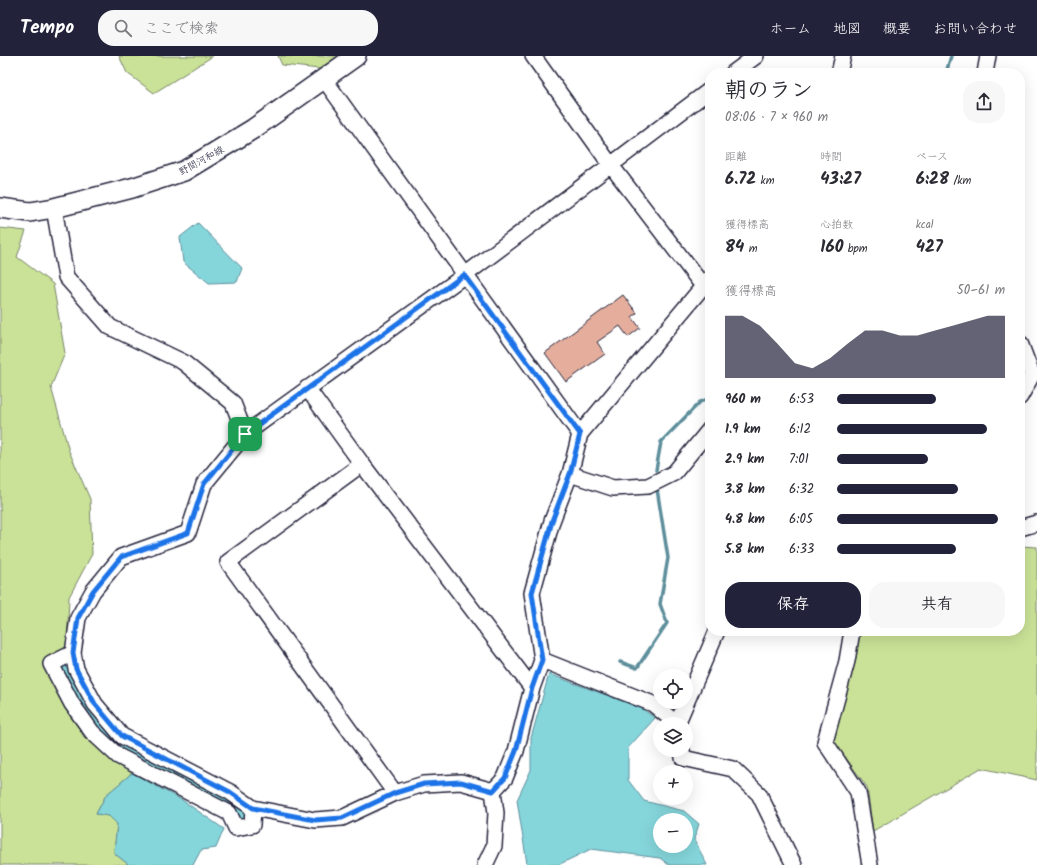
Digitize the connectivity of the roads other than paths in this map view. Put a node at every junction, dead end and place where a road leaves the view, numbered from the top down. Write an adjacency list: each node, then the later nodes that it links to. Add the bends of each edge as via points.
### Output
1 (356, 56): 9 (main road, 野間河和線)
2 (533, 56): 11 (street)
3 (756, 56): 6 (street)
4 (843, 56): 7 (street)
5 (988, 56): 8 (street)
6 (740, 68)
7 (840, 68)
8 (986, 68)
9 (324, 79): 13 (main road, 野間河和線, via 253,129 184,171 132,188); 14 (street)
10 (705, 94): 11 (street)
11 (610, 164): 14 (street); 15 (street)
12 (0, 208): 13 (main road, 野間河和線, via 30,212)
13 (54, 208): 20 (street, via 66,277 110,327 183,362 233,403)
14 (464, 275): 18 (street); 21 (street)
15 (705, 281)
16 (705, 283): 21 (street)
17 (1025, 356): 19 (street, via 1032,375)
18 (307, 388): 20 (street); 23 (street)
19 (1025, 388)
20 (245, 434): 29 (street, via 204,484 188,533 121,557 93,591 78,618)
21 (580, 434): 24 (street)
22 (705, 435): 24 (street, via 674,473 648,486 613,488)
23 (362, 464): 31 (street); 36 (street, via 228,562)
24 (570, 474): 30 (street, via 552,521 532,593)
25 (1037, 523): 26 (street)
26 (1025, 527)
27 (715, 636): 33 (street)
28 (851, 636): 40 (street, via 825,742 858,792)
29 (73, 653): 37 (street, via 76,669 95,704 122,736 230,792); 37 (street, via 51,664 72,704 92,732 118,756 229,813 236,828 252,825)
30 (542, 660): 31 (street); 32 (street, via 653,704)
31 (532, 688): 35 (street, via 516,751 505,778)
32 (669, 717)
33 (680, 717)
34 (683, 757): 39 (street, via 733,770 759,794)
35 (493, 791): 36 (street, via 461,782 424,784); 38 (street, via 496,814 494,846)
36 (395, 793): 37 (street, via 342,818 315,820)
37 (253, 808)
38 (485, 865)
39 (794, 865)
40 (870, 865)

